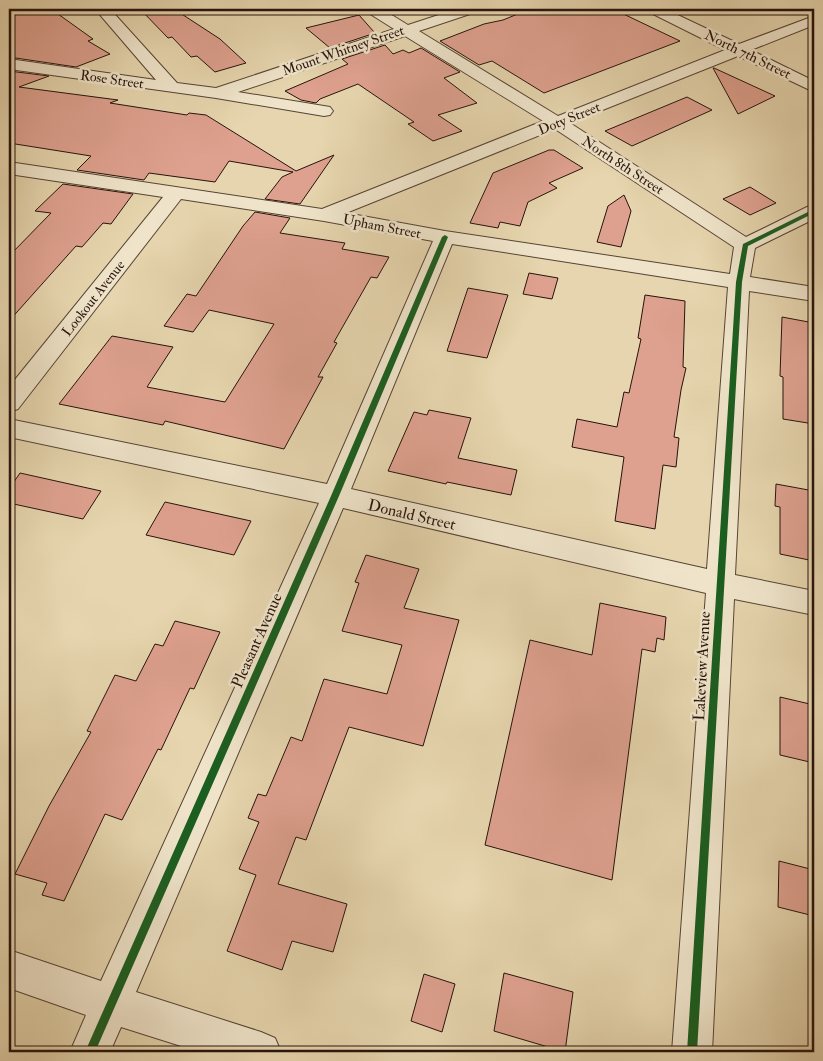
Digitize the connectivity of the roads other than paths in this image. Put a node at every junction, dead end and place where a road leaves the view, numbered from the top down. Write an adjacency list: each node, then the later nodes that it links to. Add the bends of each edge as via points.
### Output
1 (102, 9): 10 (street)
2 (372, 9): 6 (street, North 8th Street)
3 (471, 9): 6 (street, Mount Whitney Street)
4 (654, 9): 7 (street, North 7th Street)
5 (814, 20): 7 (street, Doty Street)
6 (405, 29): 11 (street, Mount Whitney Street); 13 (street, North 8th Street)
7 (737, 50): 9 (street, North 7th Street); 13 (street, Doty Street)
8 (9, 64): 10 (street, Rose Street)
9 (814, 86)
10 (172, 87): 11 (street, Rose Street)
11 (216, 93): 12 (street, Rose Street)
12 (324, 111)
13 (558, 123): 17 (street, Doty Street); 19 (street, North 8th Street)
14 (9, 168): 15 (street, Upham Street)
15 (176, 192): 17 (street, Upham Street); 22 (street, Lookout Avenue)
16 (814, 211): 19 (street)
17 (324, 215): 18 (street, Upham Street)
18 (445, 237): 20 (street, Upham Street); 24 (street, Pleasant Avenue)
19 (745, 245): 20 (street, Lakeview Avenue)
20 (739, 282): 21 (street, Upham Street); 25 (street, Lakeview Avenue)
21 (814, 294)
22 (9, 403)
23 (9, 428): 24 (street, Donald Street)
24 (335, 496): 25 (street, Donald Street); 28 (street, Pleasant Avenue)
25 (720, 584): 26 (street, Donald Street); 31 (street, Lakeview Avenue)
26 (814, 603)
27 (9, 969): 28 (street)
28 (111, 1004): 29 (street, Pleasant Avenue); 30 (street)
29 (90, 1052)
30 (261, 1052)
31 (692, 1052)

